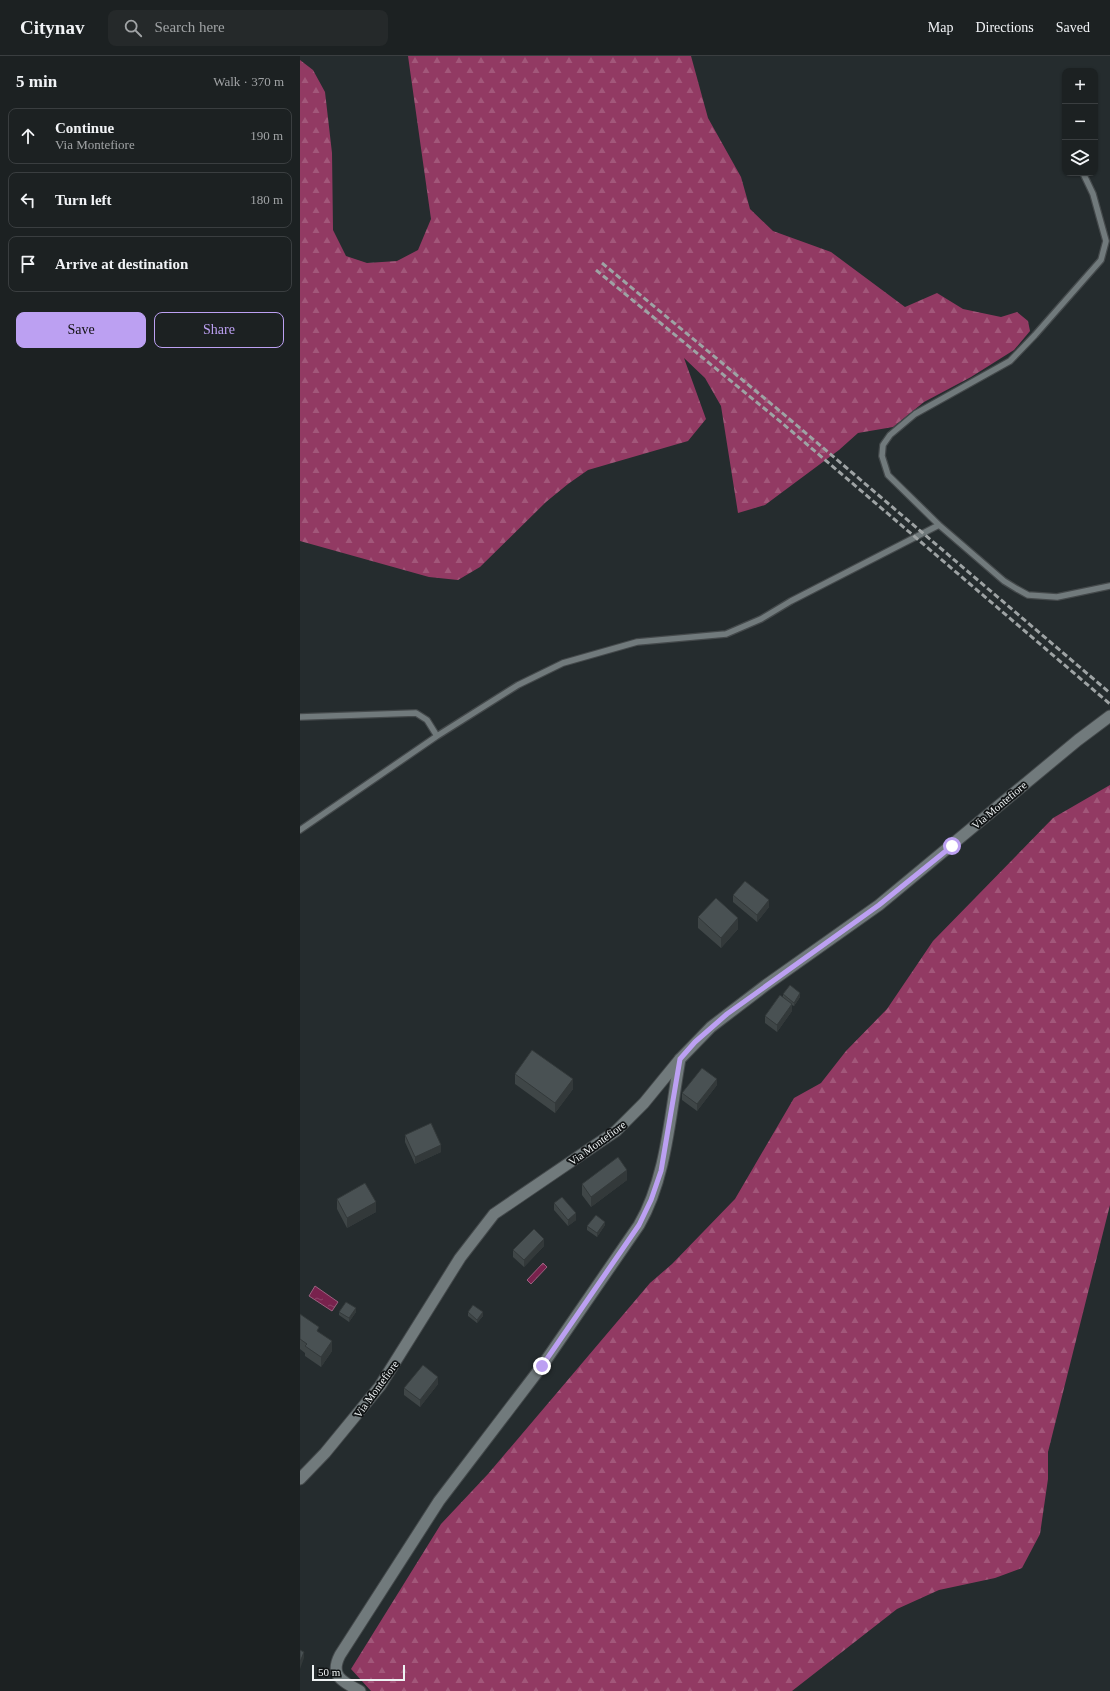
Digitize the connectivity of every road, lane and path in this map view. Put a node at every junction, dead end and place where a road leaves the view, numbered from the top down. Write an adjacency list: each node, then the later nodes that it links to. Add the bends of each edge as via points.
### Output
1 (1084, 176): 2 (lane, via 1093,194 1106,240 1101,260 1010,361 915,414 882,445 882,456 888,475)
2 (939, 525): 3 (lane, via 1004,581 1028,595 1057,597); 6 (lane, via 761,619 726,634 637,642 563,663 518,685)
3 (1110, 586)
4 (1110, 716): 8 (main road, Via Montefiore, via 879,905 727,1014)
5 (300, 717): 6 (lane, via 416,713 427,720)
6 (437, 736): 7 (lane)
7 (300, 830)
8 (680, 1059): 9 (main road, Via Montefiore, via 644,1103 616,1131 494,1214 460,1258 380,1386 334,1443); 10 (main road, via 661,1171 647,1210 549,1356 439,1501 340,1655 336,1666 338,1676)
9 (300, 1479)
10 (360, 1691)

